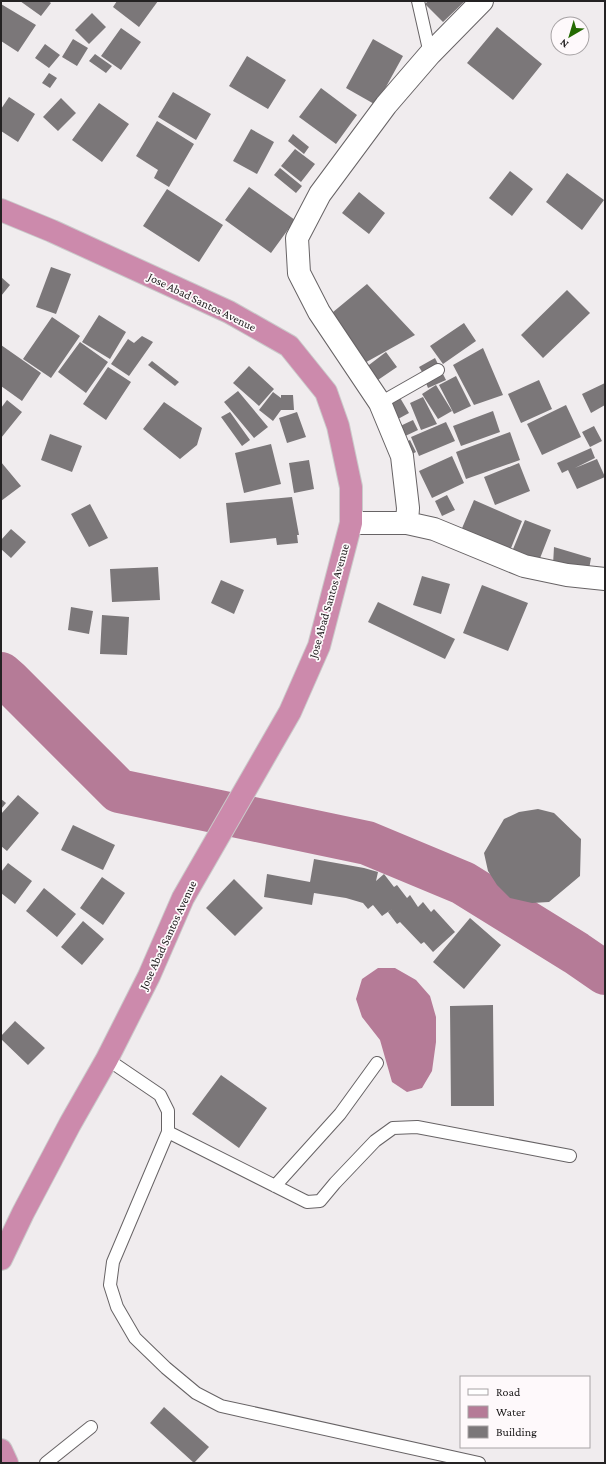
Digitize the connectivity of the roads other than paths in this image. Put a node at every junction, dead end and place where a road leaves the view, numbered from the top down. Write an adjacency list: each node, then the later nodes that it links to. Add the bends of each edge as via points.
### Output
1 (418, 1): 3 (lane)
2 (482, 1): 3 (street)
3 (430, 54): 6 (street, via 386,105 320,194 296,238 299,273 319,312)
4 (1, 210): 7 (highway, Jose Abad Santos Avenue, via 229,312 289,346 326,392 338,426 351,487)
5 (438, 370): 6 (lane)
6 (380, 403): 8 (street, via 402,456 408,508)
7 (351, 523): 8 (street); 10 (highway, Jose Abad Santos Avenue, via 319,646 290,712 183,898 149,976)
8 (407, 523): 9 (street, via 434,530 524,566 567,575)
9 (605, 579)
10 (107, 1059): 12 (lane, via 160,1095 168,1111); 15 (highway, Jose Abad Santos Avenue, via 70,1124)
11 (377, 1063): 14 (lane, via 340,1114)
12 (168, 1132): 14 (lane); 20 (lane, via 113,1262 110,1285 117,1307 135,1338 196,1393 221,1406)
13 (570, 1156): 14 (lane, via 417,1127 393,1128 375,1141 320,1201 307,1202)
14 (275, 1186)
15 (1, 1259)
16 (91, 1427): 19 (lane)
17 (1, 1450): 18 (highway)
18 (7, 1463)
19 (46, 1463)
20 (479, 1463)

